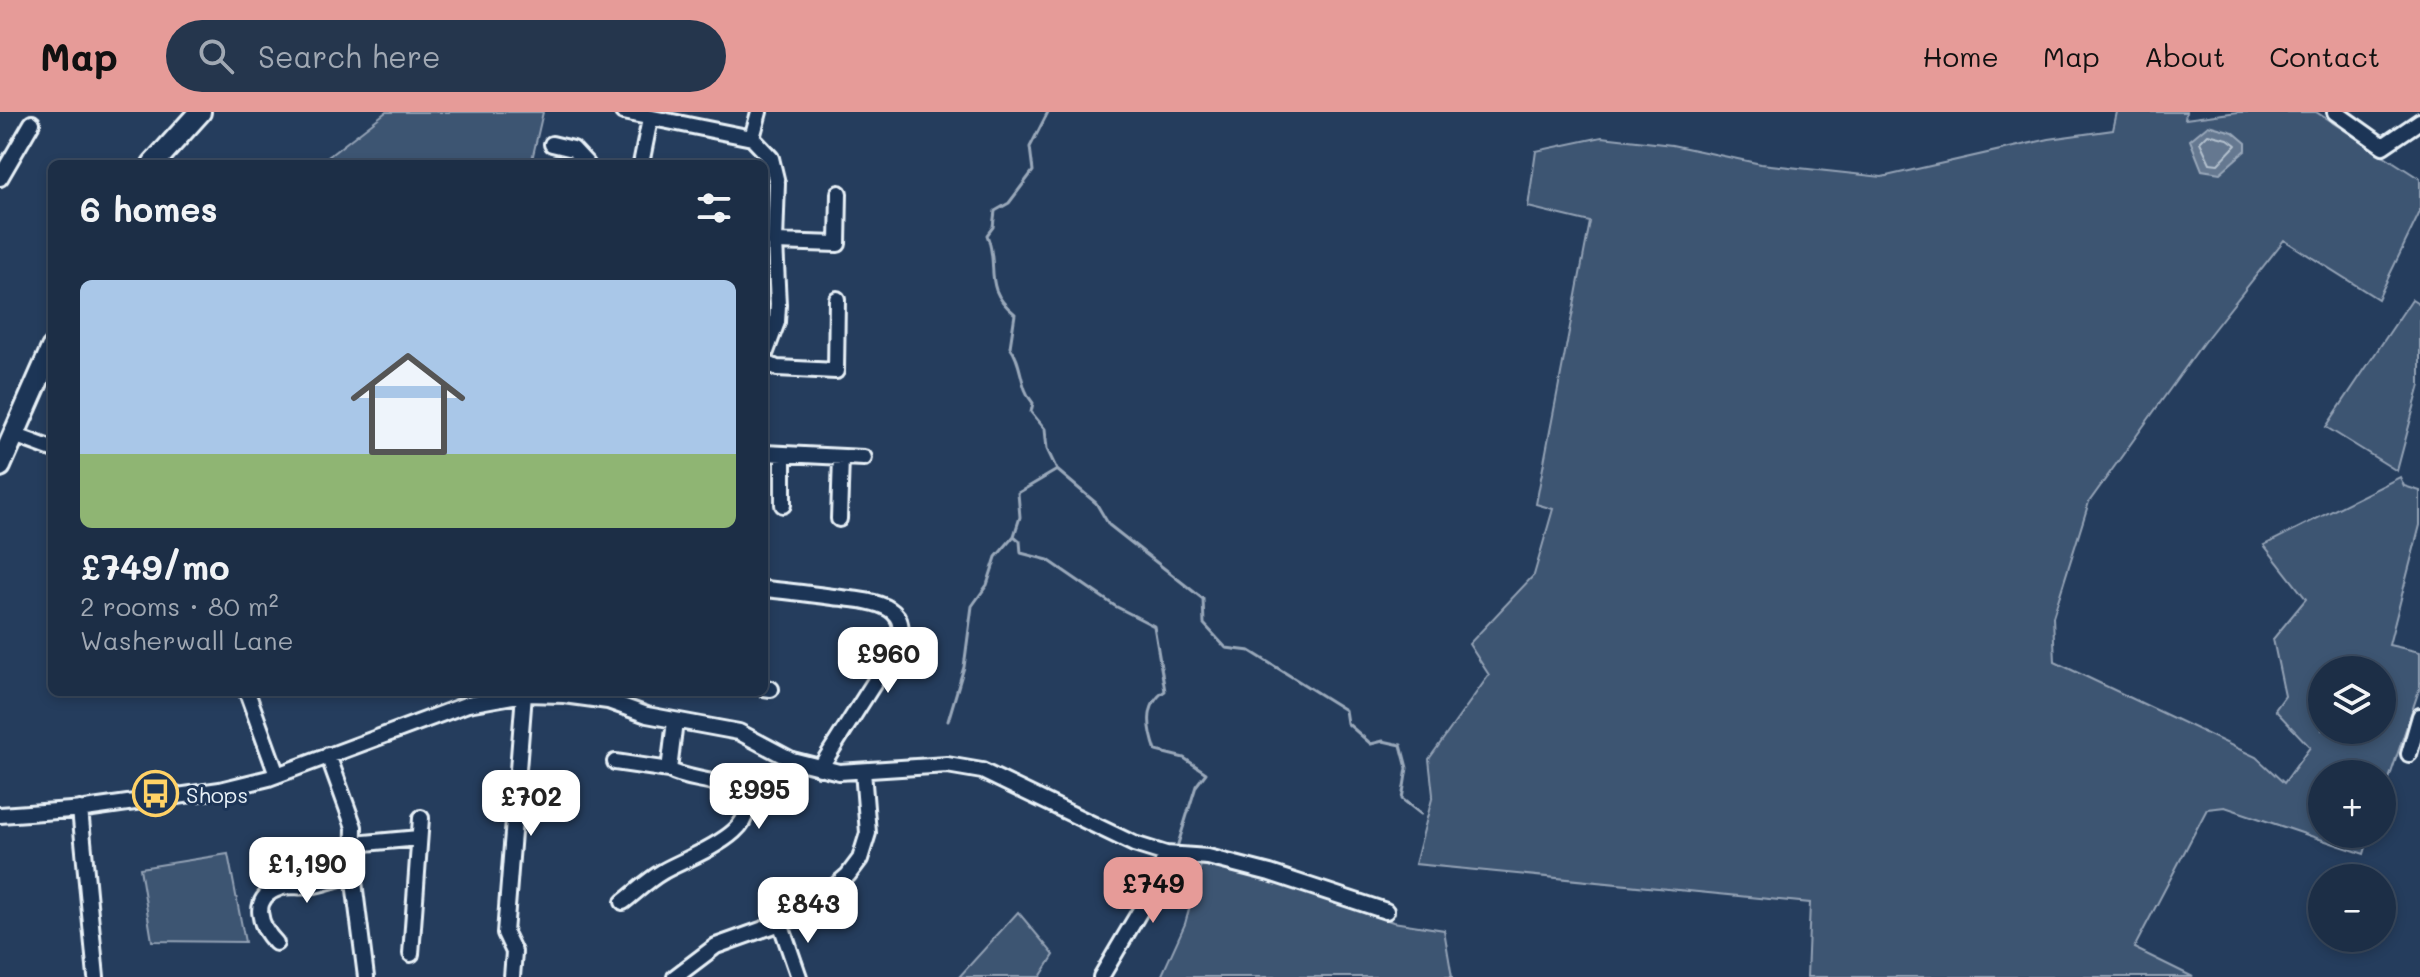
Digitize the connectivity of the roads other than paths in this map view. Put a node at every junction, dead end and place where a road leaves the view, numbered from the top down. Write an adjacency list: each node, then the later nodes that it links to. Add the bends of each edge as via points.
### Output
1 (200, 112): 10 (highway)
2 (623, 112): 5 (street)
3 (759, 112): 8 (street)
4 (2335, 112): 6 (street, via 2383,146)
5 (650, 119): 8 (street); 12 (street)
6 (2420, 121)
7 (32, 123): 13 (street)
8 (752, 138): 15 (street, via 768,152 777,175)
9 (552, 144): 11 (street, via 573,149)
10 (157, 160)
11 (583, 160)
12 (642, 160)
13 (0, 178)
14 (839, 193): 15 (street, via 838,244)
15 (775, 242): 17 (street, via 777,322)
16 (837, 299): 19 (street, via 836,371 777,368)
17 (768, 348)
18 (48, 357): 20 (highway)
19 (768, 362)
20 (14, 435): 21 (street); 26 (highway)
21 (48, 448)
22 (768, 453): 23 (street)
23 (783, 455): 24 (street); 27 (street)
24 (841, 457): 25 (street); 28 (street)
25 (864, 458)
26 (0, 466)
27 (783, 505)
28 (839, 519)
29 (768, 589): 40 (street, via 875,602 893,612 900,625 893,653)
30 (248, 696): 43 (street)
31 (496, 696): 34 (street)
32 (524, 696): 58 (street, via 505,933 514,952)
33 (609, 696): 36 (street)
34 (469, 698): 38 (street)
35 (2420, 716): 37 (street)
36 (675, 721): 40 (street, via 739,732 792,760); 41 (street)
37 (2409, 754)
38 (328, 755): 43 (street); 48 (street, via 351,810)
39 (615, 762): 41 (street)
40 (820, 768): 42 (street)
41 (669, 770): 51 (street, via 732,791 742,804 742,822 729,838 661,872)
42 (863, 771): 49 (street, via 947,765 982,771 1134,844); 53 (street, via 869,824 860,859 816,905)
43 (277, 775): 44 (street, via 220,790)
44 (80, 809): 45 (street); 56 (street)
45 (0, 815)
46 (421, 818): 47 (street)
47 (419, 838): 48 (street); 55 (street)
48 (354, 844): 50 (street)
49 (1166, 854): 52 (street, via 1208,857 1270,873); 61 (street, via 1153,889)
50 (353, 874): 54 (street, via 272,891 261,903 259,916); 57 (street)
51 (623, 902)
52 (1386, 911)
53 (781, 925): 59 (street, via 716,946); 60 (street)
54 (269, 941)
55 (411, 954)
56 (96, 977)
57 (366, 977)
58 (512, 977)
59 (675, 977)
60 (799, 977)
61 (1101, 977)

